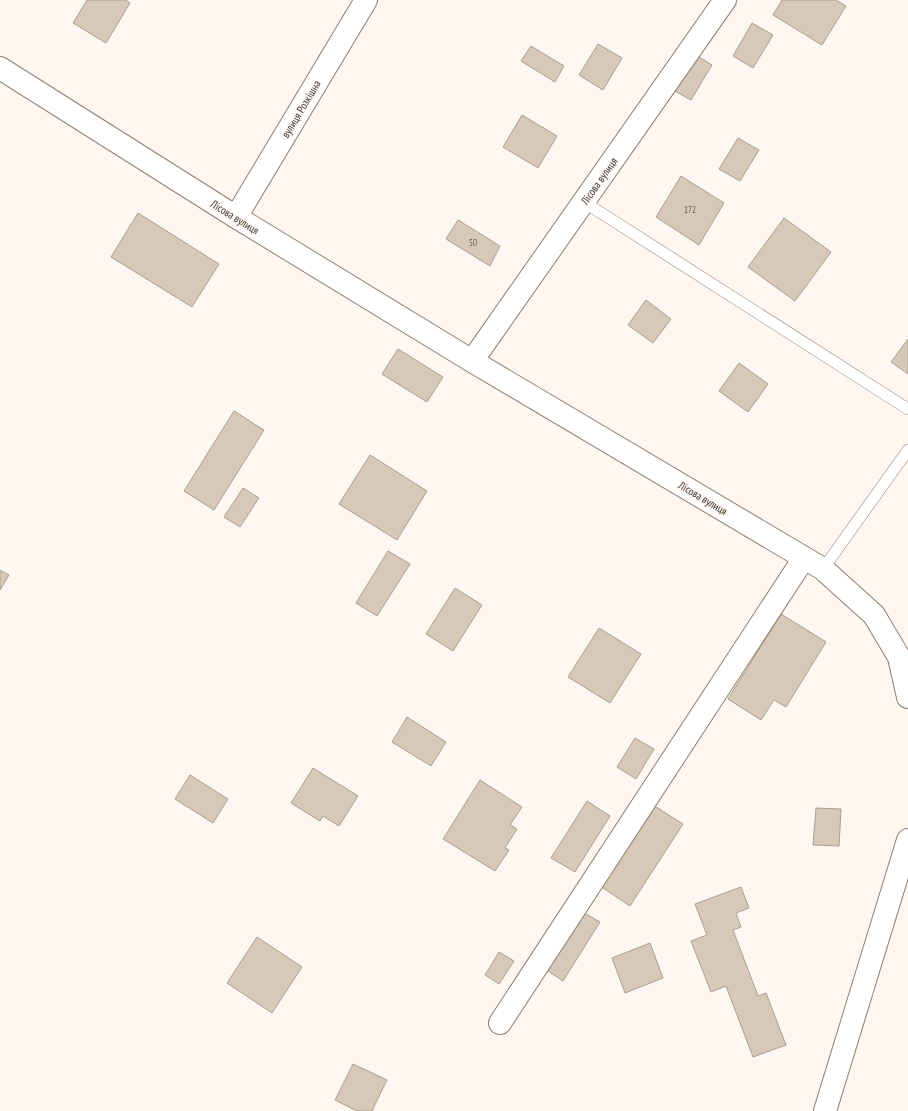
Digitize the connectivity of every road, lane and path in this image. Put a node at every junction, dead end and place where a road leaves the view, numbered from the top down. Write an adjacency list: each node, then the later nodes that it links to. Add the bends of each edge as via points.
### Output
1 (366, 0): 5 (street, вулиця Розкішна)
2 (725, 0): 4 (street, Лісова вулиця)
3 (0, 68): 5 (street, Лісова вулиця)
4 (584, 202): 6 (street, Лісова вулиця); 7 (lane)
5 (236, 217): 6 (street, Лісова вулиця)
6 (472, 361): 9 (street, Лісова вулиця)
7 (908, 409)
8 (908, 450): 10 (lane)
9 (804, 558): 10 (street, Лісова вулиця); 14 (street)
10 (823, 569): 11 (street, Лісова вулиця, via 874,615)
11 (904, 654): 12 (street, Лісова вулиця)
12 (908, 698)
13 (908, 840): 15 (street)
14 (500, 1023)
15 (825, 1111)

